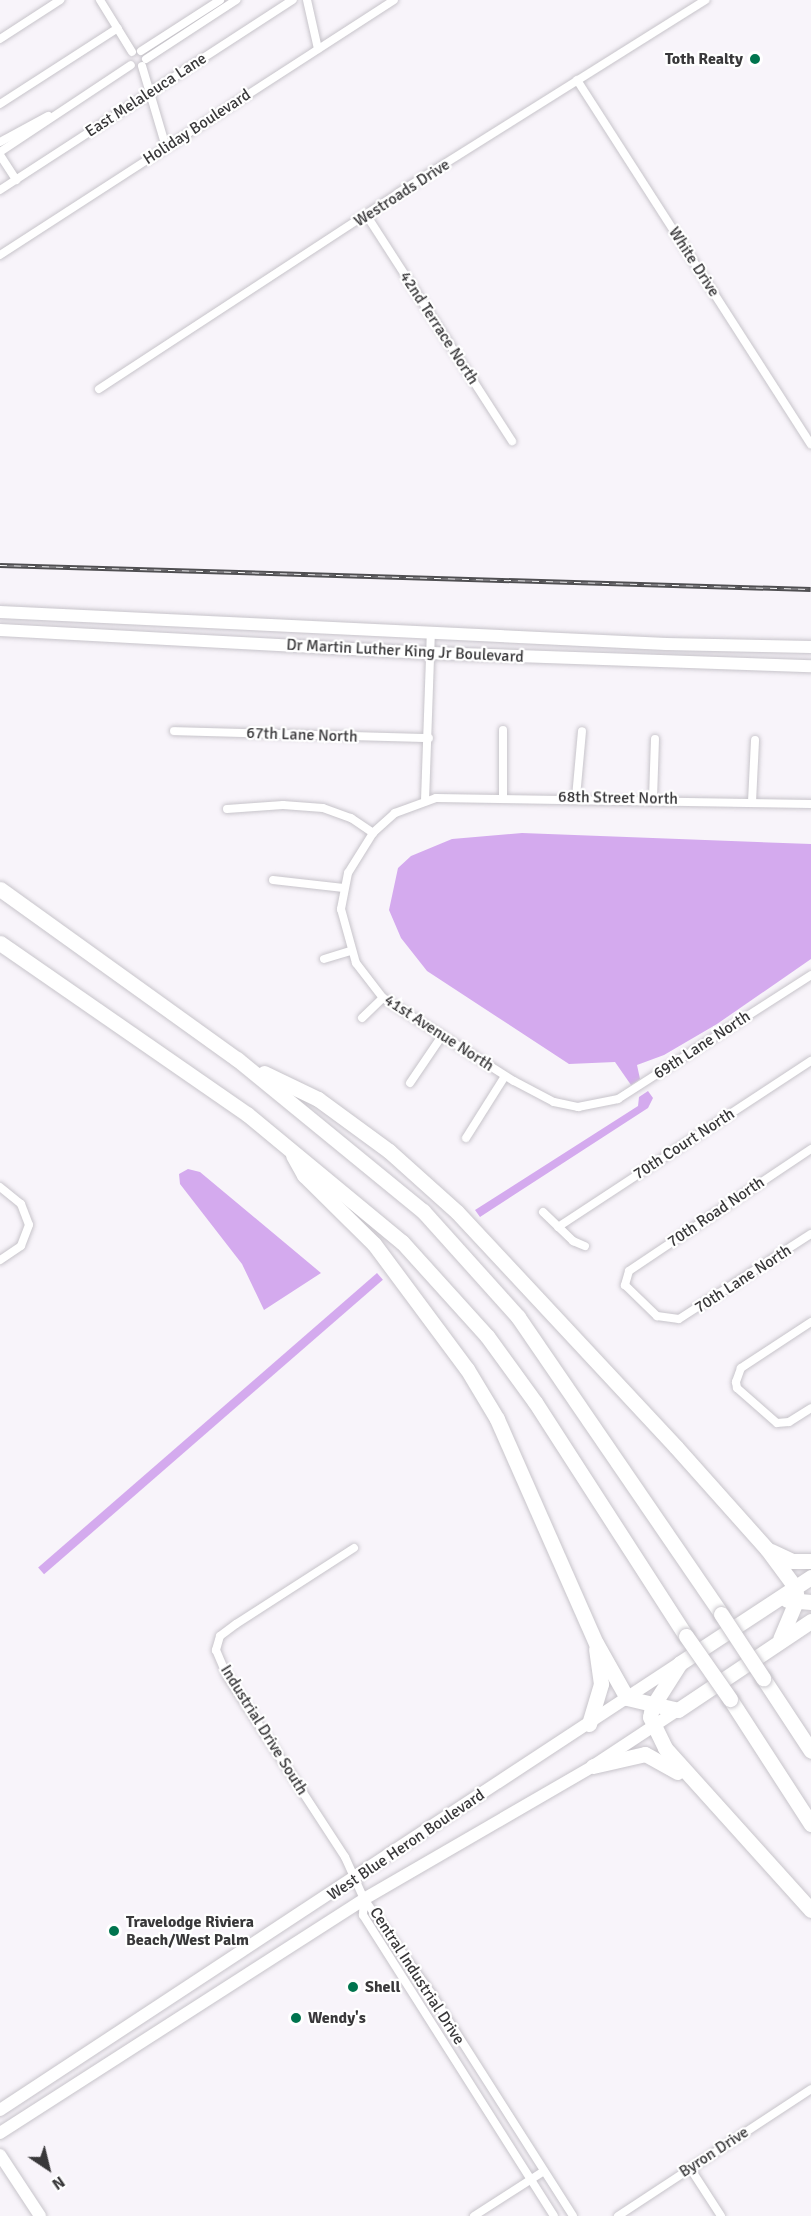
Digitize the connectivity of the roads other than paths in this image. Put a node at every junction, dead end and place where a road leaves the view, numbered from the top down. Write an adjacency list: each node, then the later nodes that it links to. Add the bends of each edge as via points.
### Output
1 (60, 0): 10 (street)
2 (100, 0): 9 (street)
3 (220, 0): 12 (street)
4 (236, 0): 12 (street)
5 (293, 0): 15 (street, East Melaleuca Lane)
6 (307, 0): 11 (street)
7 (394, 0): 11 (street, Holiday Boulevard)
8 (706, 0): 14 (street, Westroads Drive)
9 (118, 28): 12 (street); 16 (street)
10 (0, 39)
11 (318, 49): 19 (street, Holiday Boulevard)
12 (140, 57): 13 (street); 13 (street, via 128,60); 15 (street)
13 (131, 65): 17 (street)
14 (577, 80): 23 (street, Westroads Drive); 27 (street, White Drive)
15 (152, 91): 19 (street); 21 (street, East Melaleuca Lane)
16 (0, 104)
17 (54, 114): 18 (street, via 32,122); 20 (street)
18 (0, 142)
19 (166, 147): 24 (street, Holiday Boulevard)
20 (0, 154): 21 (street)
21 (16, 180): 22 (street, East Melaleuca Lane)
22 (0, 190)
23 (367, 216): 25 (street, Westroads Drive); 26 (street, 42nd Terrace North)
24 (0, 255)
25 (99, 389)
26 (512, 441)
27 (811, 444)
28 (0, 612): 30 (main road, Dr Martin Luther King Jr Boulevard)
29 (0, 630): 32 (main road, Dr Martin Luther King Jr Boulevard)
30 (431, 633): 31 (main road, Dr Martin Luther King Jr Boulevard); 32 (street)
31 (811, 647)
32 (432, 653): 33 (main road, Dr Martin Luther King Jr Boulevard); 37 (street)
33 (811, 666)
34 (503, 730): 40 (street)
35 (174, 731): 37 (street, 67th Lane North)
36 (582, 731): 41 (street)
37 (429, 738): 43 (street)
38 (655, 739): 42 (street)
39 (755, 740): 44 (street)
40 (503, 796): 41 (street, 68th Street North); 43 (street, 68th Street North, via 449,795)
41 (576, 797): 42 (street, 68th Street North)
42 (653, 799): 44 (street, 68th Street North)
43 (425, 801): 47 (street, 41st Avenue North, via 389,816)
44 (752, 802): 45 (street, 68th Street North)
45 (811, 804)
46 (227, 810): 47 (street, via 283,805 323,808 351,818)
47 (373, 832): 49 (street, 41st Avenue North, via 353,862)
48 (273, 880): 49 (street)
49 (344, 888): 52 (street, 41st Avenue North, via 342,915)
50 (0, 889): 58 (highway)
51 (0, 943): 64 (highway, via 247,1114)
52 (350, 951): 53 (street); 55 (street, 41st Avenue North, via 365,978)
53 (324, 959)
54 (811, 975): 62 (street, 69th Lane North, via 618,1099)
55 (383, 998): 56 (street); 57 (street, 41st Avenue North)
56 (362, 1018)
57 (442, 1036): 60 (street, 41st Avenue North); 61 (street)
58 (237, 1059): 76 (highway, via 318,1100 389,1151 457,1212); 89 (highway, bridge, via 423,1211 518,1317)
59 (811, 1061): 68 (street, 70th Court North)
60 (505, 1076): 62 (street, 41st Avenue North, via 554,1102); 63 (street)
61 (410, 1083)
62 (589, 1107)
63 (466, 1138)
64 (288, 1148): 82 (highway, via 304,1175 374,1244 467,1369 497,1419); 92 (highway, bridge, via 402,1242 487,1336 535,1402)
65 (811, 1149): 72 (street, 70th Road North, via 628,1271 625,1285 657,1316)
66 (0, 1187): 71 (street, via 21,1204 29,1225 21,1246)
67 (543, 1212): 68 (street)
68 (558, 1227): 70 (street)
69 (811, 1234): 72 (street, 70th Lane North, via 685,1317)
70 (585, 1246)
71 (0, 1260)
72 (673, 1320)
73 (811, 1322): 74 (street, via 741,1368 737,1376 737,1388 777,1423 789,1422)
74 (811, 1408)
75 (354, 1548): 93 (street, Industrial Drive South, via 236,1624 220,1636 216,1650 228,1676)
76 (767, 1549): 77 (highway, via 792,1561); 79 (highway)
77 (811, 1562)
78 (811, 1577): 79 (highway)
79 (801, 1596): 81 (highway); 83 (highway, West Blue Heron Boulevard, via 769,1604)
80 (811, 1621): 81 (highway, West Blue Heron Boulevard)
81 (778, 1642): 86 (highway, West Blue Heron Boulevard)
82 (596, 1643): 84 (highway); 87 (highway, via 601,1684)
83 (680, 1663): 84 (main road, West Blue Heron Boulevard); 85 (highway)
84 (627, 1698): 85 (highway); 87 (main road, West Blue Heron Boulevard)
85 (652, 1707): 86 (highway); 88 (highway)
86 (678, 1710): 88 (main road, West Blue Heron Boulevard)
87 (589, 1724): 93 (main road, West Blue Heron Boulevard)
88 (654, 1727): 90 (main road, West Blue Heron Boulevard); 91 (highway, via 664,1748)
89 (811, 1751)
90 (592, 1766): 91 (highway, via 645,1754 664,1762); 94 (main road, West Blue Heron Boulevard)
91 (698, 1788): 95 (highway)
92 (811, 1824)
93 (356, 1879): 94 (street, Industrial Drive South); 97 (main road, West Blue Heron Boulevard)
94 (364, 1899): 98 (main road, West Blue Heron Boulevard); 101 (street, Central Industrial Drive, via 420,1975); 102 (street, Central Industrial Drive, via 363,1915)
95 (811, 1910)
96 (811, 2089): 100 (street, Byron Drive)
97 (0, 2110)
98 (0, 2133)
99 (0, 2155): 103 (main road)
100 (690, 2168): 107 (street, Byron Drive); 108 (street)
101 (544, 2171): 102 (street); 106 (street, Central Industrial Drive)
102 (530, 2180): 104 (street); 105 (street, Central Industrial Drive)
103 (40, 2216)
104 (474, 2216)
105 (554, 2216)
106 (573, 2216)
107 (618, 2216)
108 (721, 2216)

